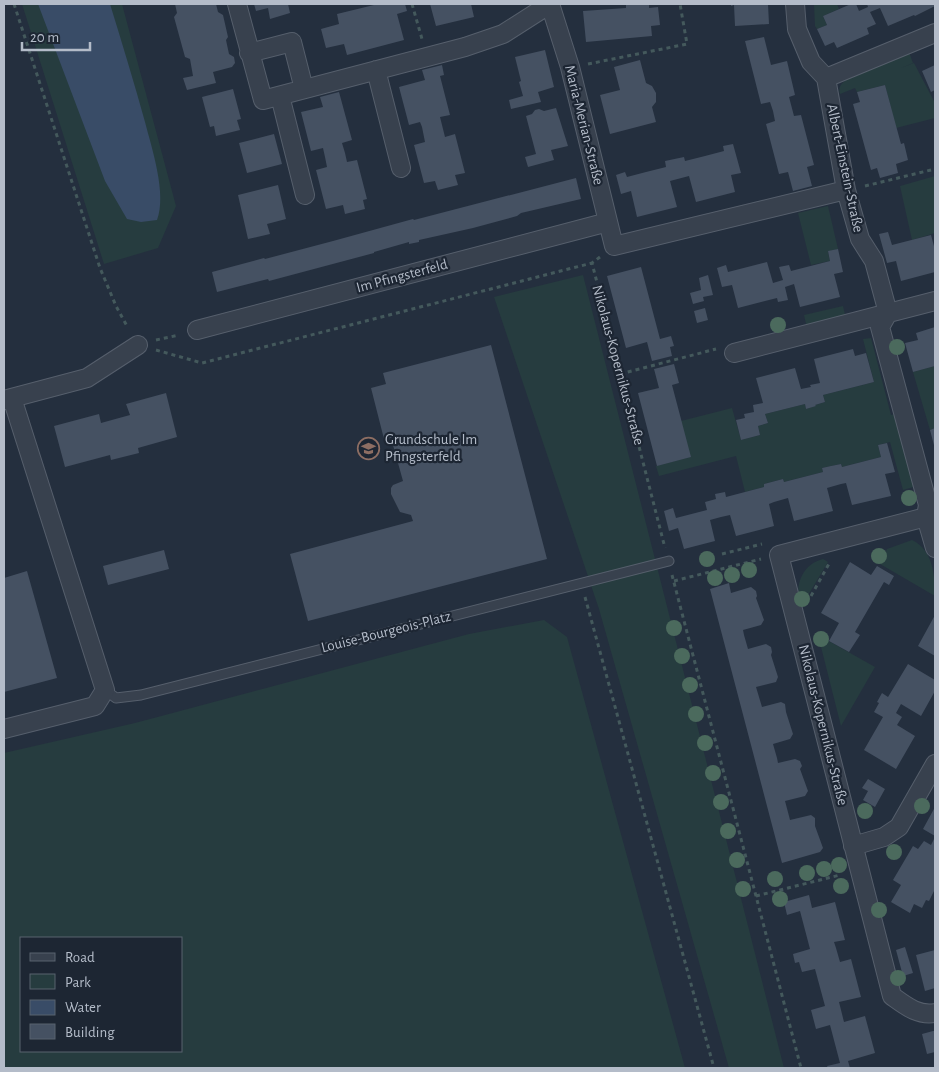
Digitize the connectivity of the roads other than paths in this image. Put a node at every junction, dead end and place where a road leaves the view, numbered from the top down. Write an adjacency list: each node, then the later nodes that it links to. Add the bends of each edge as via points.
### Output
1 (237, 4): 5 (street)
2 (550, 4): 6 (street, via 503,34); 13 (street, Maria-Merian-Straße, via 570,68)
3 (796, 4): 7 (street, via 797,29 811,62)
4 (935, 33): 7 (street)
5 (249, 53): 8 (street, via 292,42); 9 (street, via 263,100)
6 (376, 70): 8 (street); 10 (street)
7 (826, 78): 11 (street, Albert-Einstein-Straße)
8 (304, 89): 9 (street)
9 (280, 96): 12 (street)
10 (401, 168)
11 (846, 190): 13 (street, Maria-Merian-Straße, via 614,246); 15 (street, Albert-Einstein-Straße, via 860,239 874,261)
12 (305, 195)
13 (608, 222): 16 (street, Im Pfingsterfeld)
14 (935, 301): 15 (street)
15 (888, 313): 18 (street); 20 (street, Albert-Einstein-Straße, via 880,327)
16 (197, 330)
17 (138, 345): 19 (street, via 87,378)
18 (734, 353)
19 (8, 399): 23 (street)
20 (930, 509): 21 (street, Albert-Einstein-Straße); 26 (street, Nikolaus-Kopernikus-Straße, via 845,538 779,555)
21 (935, 548)
22 (669, 561): 23 (lane, Louise-Bourgeois-Platz, via 141,695 116,698)
23 (105, 690): 24 (street, via 95,706)
24 (4, 729)
25 (935, 764): 26 (street, via 899,827 884,837)
26 (853, 846): 27 (street, Nikolaus-Kopernikus-Straße, via 892,996 926,1015)
27 (935, 1013)

